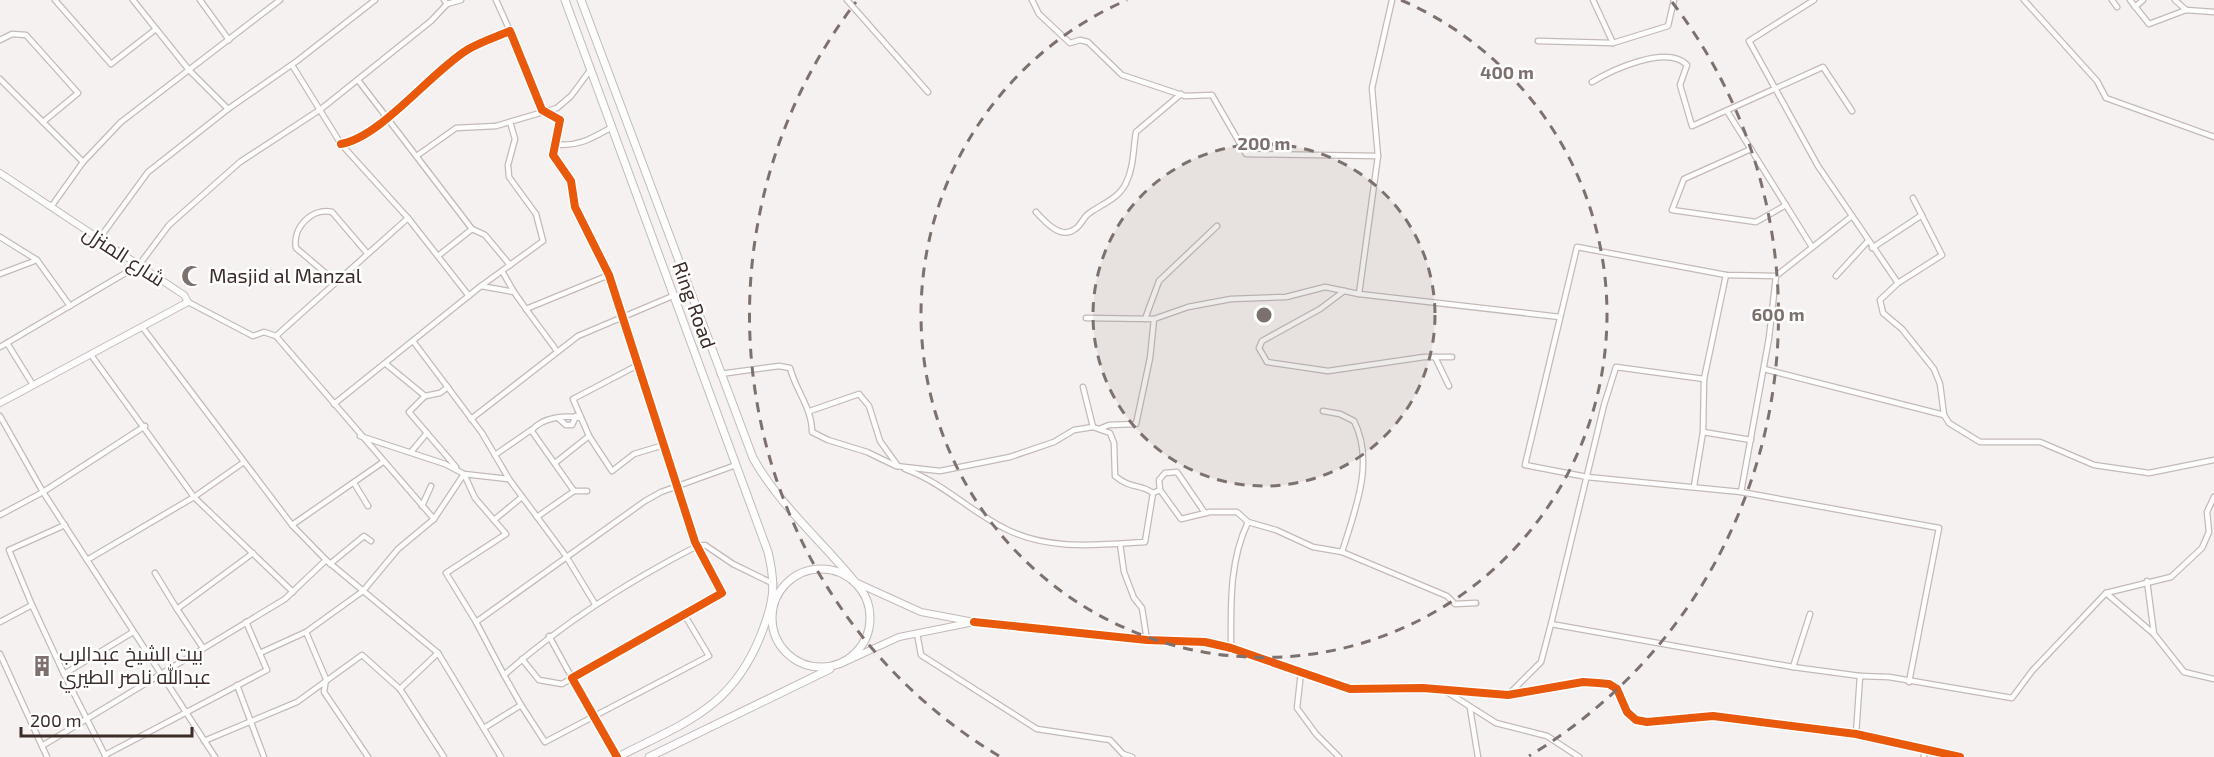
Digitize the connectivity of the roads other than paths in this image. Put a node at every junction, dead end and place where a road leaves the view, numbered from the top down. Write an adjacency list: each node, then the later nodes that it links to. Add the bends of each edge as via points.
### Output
1 (55, 0): 26 (street, via 111,64)
2 (133, 0): 26 (street)
3 (200, 0): 29 (street)
4 (280, 0): 29 (street)
5 (374, 0): 32 (street)
6 (461, 0): 21 (street)
7 (496, 0): 27 (street)
8 (565, 0): 33 (main road, Ring Road)
9 (580, 0): 111 (main road, Ring Road)
10 (847, 0): 39 (street)
11 (1032, 0): 40 (street, via 1039,14 1071,43 1088,42 1122,75)
12 (1392, 0): 55 (street, via 1372,88)
13 (1593, 0): 31 (street)
14 (1674, 0): 31 (street, via 1668,26)
15 (1814, 0): 38 (street, via 1749,41)
16 (2024, 0): 50 (street, via 2097,81 2106,98)
17 (2112, 0): 22 (street)
18 (2130, 0): 23 (street)
19 (2143, 0): 23 (street)
20 (2175, 0): 24 (street)
21 (446, 2): 36 (street)
22 (2117, 7)
23 (2135, 7): 24 (street, via 2149,24)
24 (2186, 10): 25 (street)
25 (2214, 12)
26 (156, 30): 34 (street)
27 (510, 31): 43 (street); 46 (street, via 468,50)
28 (0, 40): 47 (street, via 12,34 26,35 78,93)
29 (229, 40): 34 (street)
30 (1538, 41): 31 (street)
31 (1613, 43)
32 (292, 65): 41 (street); 42 (street)
33 (591, 69): 43 (street, via 557,108); 49 (main road, Ring Road)
34 (189, 70): 41 (street); 56 (street, via 121,122)
35 (0, 79): 47 (street)
36 (358, 80): 42 (street); 46 (street)
37 (1592, 82): 44 (street, via 1632,62 1682,60 1687,65 1680,85 1692,126)
38 (1774, 89): 44 (street); 45 (street, via 1823,67); 63 (street)
39 (928, 92)
40 (1181, 94): 55 (street, via 1212,95 1246,154); 61 (street, via 1136,132 1132,169 1121,192 1087,214 1077,228 1059,231 1048,226)
41 (228, 109): 68 (street, via 148,172)
42 (321, 110): 51 (street); 75 (street, via 240,162 169,225)
43 (542, 110): 48 (street); 52 (street, via 560,120)
44 (1727, 111): 53 (street)
45 (1852, 111)
46 (387, 116): 51 (street, via 355,141); 54 (street)
47 (43, 122): 56 (street)
48 (510, 122): 54 (street, via 456,128); 76 (street, via 515,139 509,177 536,214 543,241)
49 (612, 127): 52 (street, via 586,141 568,146); 89 (main road, Ring Road)
50 (2214, 137)
51 (341, 144): 64 (street)
52 (555, 144): 79 (street, via 553,155 571,181 575,207)
53 (1751, 149): 59 (street); 59 (street, via 1684,179 1672,210 1756,222)
54 (418, 155): 66 (street)
55 (1378, 156): 88 (street)
56 (83, 162): 60 (street)
57 (0, 173): 60 (street, شارع المنزل)
58 (1913, 198): 62 (street)
59 (1786, 205): 70 (street)
60 (51, 207): 68 (street, شارع المنزل)
61 (1036, 212)
62 (1922, 215): 71 (street); 84 (street, via 1942,255)
63 (1852, 216): 69 (street); 70 (street)
64 (408, 218): 72 (street); 73 (street)
65 (1217, 226): 98 (street, via 1159,281)
66 (472, 229): 73 (street); 76 (street, via 485,235)
67 (0, 237): 74 (street)
68 (99, 238): 75 (street, شارع المنزل)
69 (1868, 241): 71 (street); 82 (street)
70 (1812, 247): 81 (street)
71 (1872, 248): 84 (street)
72 (367, 253): 83 (street); 83 (street, via 332,212 320,211 305,221 295,239 296,248)
73 (438, 256): 90 (street)
74 (37, 261): 78 (street); 92 (street)
75 (139, 265): 91 (street, شارع المنزل, via 184,295); 92 (street)
76 (510, 265): 77 (street)
77 (502, 271): 85 (street); 87 (street)
78 (0, 274)
79 (609, 275): 93 (street); 94 (street)
80 (1726, 275): 81 (street); 97 (street, via 1577,247); 112 (street)
81 (1776, 276): 110 (street)
82 (1836, 276)
83 (336, 282): 100 (street)
84 (1898, 283): 122 (street, via 1880,300 1883,313 1902,329 1934,369)
85 (481, 286): 87 (street); 90 (street)
86 (1345, 291): 88 (street); 96 (street, via 1325,287 1286,297 1231,299); 106 (street, via 1262,341 1259,348 1267,362 1329,371)
87 (514, 292): 93 (street)
88 (1359, 294): 97 (street)
89 (675, 295): 94 (street); 143 (main road, Ring Road)
90 (469, 296): 101 (street)
91 (188, 302): 99 (street, شارع المنزل); 100 (street, via 253,336 264,332)
92 (70, 306): 102 (street)
93 (526, 309): 104 (street)
94 (622, 318): 104 (street, via 578,336); 109 (street)
95 (1086, 318): 98 (street)
96 (1154, 318): 98 (street); 129 (street, via 1136,424)
97 (1560, 318): 147 (street, via 1525,465)
98 (1145, 319)
99 (143, 328): 105 (street, شارع المنزل); 140 (street)
100 (276, 336): 119 (street)
101 (413, 341): 108 (street); 115 (street)
102 (7, 343): 103 (street); 113 (street)
103 (0, 347)
104 (557, 351): 126 (street)
105 (91, 355): 113 (street, شارع المنزل); 127 (street)
106 (1435, 357): 107 (street); 114 (street)
107 (1452, 357)
108 (386, 364): 117 (street); 119 (street)
109 (638, 365): 124 (street, via 573,399); 136 (street)
110 (1764, 369): 122 (street); 135 (street)
111 (720, 374): 120 (street, via 790,368 798,394); 182 (main road, Ring Road, via 753,459 767,484)
112 (1704, 379): 131 (street); 147 (street, via 1616,367)
113 (33, 385): 118 (street, شارع المنزل)
114 (1449, 386)
115 (448, 387): 117 (street); 126 (street)
116 (1083, 387): 128 (street)
117 (425, 396): 132 (street, via 409,412)
118 (0, 403)
119 (333, 404): 133 (street)
120 (810, 411): 144 (street, via 812,432); 144 (street, via 859,394 869,406 880,441)
121 (1323, 411): 175 (street, via 1354,421 1365,448 1357,504)
122 (1944, 415): 139 (street, via 1980,442 2040,442 2094,465 2148,473)
123 (0, 416): 156 (street)
124 (579, 417): 125 (street); 125 (street, via 572,425); 134 (street)
125 (558, 418): 130 (street, via 537,424)
126 (471, 419): 138 (street)
127 (145, 426): 156 (street); 159 (street)
128 (1093, 427): 129 (street); 144 (street, via 1074,430 1010,458 940,471)
129 (1099, 429): 158 (street, via 1110,433 1114,443 1115,476 1127,486 1146,488)
130 (532, 430): 138 (street); 142 (street)
131 (1703, 432): 135 (street); 152 (street)
132 (427, 433): 137 (street); 145 (street)
133 (360, 436): 137 (street); 141 (street)
134 (589, 436): 136 (street, via 612,471 634,454); 142 (street)
135 (1751, 440): 157 (street)
136 (664, 445): 151 (street)
137 (411, 452): 145 (street)
138 (495, 455): 148 (street)
139 (2214, 460)
140 (244, 462): 159 (street); 171 (street)
141 (383, 462): 149 (street); 163 (street)
142 (555, 463): 154 (street)
143 (736, 465): 151 (street); 183 (main road, Ring Road, via 768,552)
144 (897, 466): 173 (street, via 930,478 1004,529 1050,543)
145 (458, 470): 146 (street)
146 (464, 474): 148 (street); 167 (street); 168 (street, via 475,498)
147 (1587, 477): 152 (street); 198 (street)
148 (509, 479): 160 (street)
149 (354, 483): 162 (street); 171 (street)
150 (430, 486): 163 (street)
151 (677, 486): 174 (street); 177 (street, via 645,501)
152 (1694, 486): 157 (street)
153 (1160, 490): 158 (street); 164 (street, via 1181,519); 164 (street, via 1159,480 1165,473 1177,472)
154 (574, 491): 155 (street); 166 (street)
155 (587, 491)
156 (43, 492): 165 (street); 170 (street)
157 (1741, 492): 221 (street, via 1940,528)
158 (1153, 493): 173 (street, via 1145,542)
159 (194, 496): 176 (street); 178 (street)
160 (522, 496): 166 (street); 168 (street)
161 (2214, 496): 181 (street, via 2207,512 2209,532 2202,548 2171,577)
162 (368, 506)
163 (422, 506): 167 (street)
164 (1205, 513): 169 (street, via 1238,512)
165 (0, 515)
166 (537, 517): 177 (street)
167 (434, 519): 184 (street, via 398,549)
168 (494, 520): 196 (street, via 506,534 446,573)
169 (1248, 522): 175 (street, via 1313,547); 206 (street, via 1237,544 1231,587)
170 (64, 525): 178 (street); 190 (street, via 9,550)
171 (292, 525): 179 (street)
172 (371, 541): 179 (street, via 364,536)
173 (1120, 544): 204 (street, via 1124,572 1142,608)
174 (697, 546): 183 (street, via 705,545); 189 (street); 192 (street, via 722,593)
175 (1342, 552): 188 (street, via 1448,596 1455,604)
176 (253, 553): 185 (street); 191 (street)
177 (566, 556): 189 (street); 196 (street)
178 (87, 560): 199 (street)
179 (328, 562): 184 (street); 185 (street)
180 (155, 573): 191 (street)
181 (2147, 581): 186 (street); 202 (street)
182 (855, 582): 187 (main road, via 841,573 809,570 781,588); 197 (street, via 921,612); 211 (main road, via 868,603 870,627 854,655)
183 (774, 584): 187 (main road, Ring Road)
184 (363, 591): 200 (street); 208 (street)
185 (293, 592): 195 (street)
186 (2106, 593): 202 (street); 221 (street, via 2032,671 2012,698)
187 (773, 602): 211 (main road, via 773,634 781,649 808,666); 245 (main road, via 742,674 726,693 700,714)
188 (1476, 603)
189 (595, 604): 203 (street)
190 (33, 605): 194 (street); 215 (street)
191 (177, 609): 205 (street)
192 (684, 614): 218 (street); 229 (street, via 709,656)
193 (1809, 614): 212 (street)
194 (0, 622)
195 (246, 622): 205 (street); 207 (street)
196 (476, 622): 216 (street)
197 (974, 622): 201 (street); 204 (street)
198 (1551, 624): 212 (street); 225 (street, via 1541,662)
199 (133, 632): 214 (street); 215 (street)
200 (306, 632): 207 (street); 219 (street)
201 (917, 633): 211 (street, via 899,637); 236 (street, via 921,655 1037,729 1110,740)
202 (2154, 634): 220 (street, via 2184,672)
203 (549, 636): 210 (street); 218 (street)
204 (1146, 640): 206 (street, via 1205,642)
205 (203, 648): 214 (street)
206 (1231, 648): 213 (street)
207 (260, 653): 222 (street, via 267,670)
208 (438, 653): 223 (street); 232 (street)
209 (0, 654): 235 (street)
210 (522, 659): 216 (street); 218 (street, via 539,680 562,684)
211 (840, 664): 246 (main road)
212 (1793, 667): 217 (street)
213 (1301, 672): 224 (street, via 1350,688); 249 (street, via 1297,708)
214 (160, 673): 228 (street); 230 (street)
215 (64, 674): 230 (street)
216 (504, 675): 226 (street)
217 (1860, 675): 221 (street); 233 (street)
218 (572, 678): 229 (street)
219 (326, 679): 223 (street, via 362,655); 231 (street, via 297,702); 242 (street, via 324,692)
220 (2214, 679)
221 (1909, 682)
222 (237, 685): 228 (street); 231 (street)
223 (400, 689): 243 (street)
224 (1444, 690): 225 (street); 227 (street)
225 (1508, 695): 233 (street, via 1583,682 1609,684 1617,689 1635,720 1713,716)
226 (521, 705): 229 (street, via 545,742); 232 (street)
227 (1470, 708): 250 (street); 251 (street, via 1496,723 1547,736)
228 (185, 711): 234 (street); 238 (street)
229 (594, 717): 245 (street)
230 (87, 718): 235 (street); 238 (street)
231 (250, 719): 234 (street); 241 (street)
232 (484, 728): 244 (street)
233 (1856, 734): 237 (street)
234 (204, 741): 240 (street)
235 (42, 746): 239 (street)
236 (1120, 751): 247 (street); 248 (street)
237 (1924, 753): 252 (street)
238 (106, 756)
239 (47, 757)
240 (214, 757)
241 (264, 757)
242 (368, 757)
243 (444, 757)
244 (501, 757)
245 (617, 757)
246 (649, 757)
247 (1119, 757)
248 (1131, 757)
249 (1339, 757)
250 (1478, 757)
251 (1579, 757)
252 (1960, 757)

